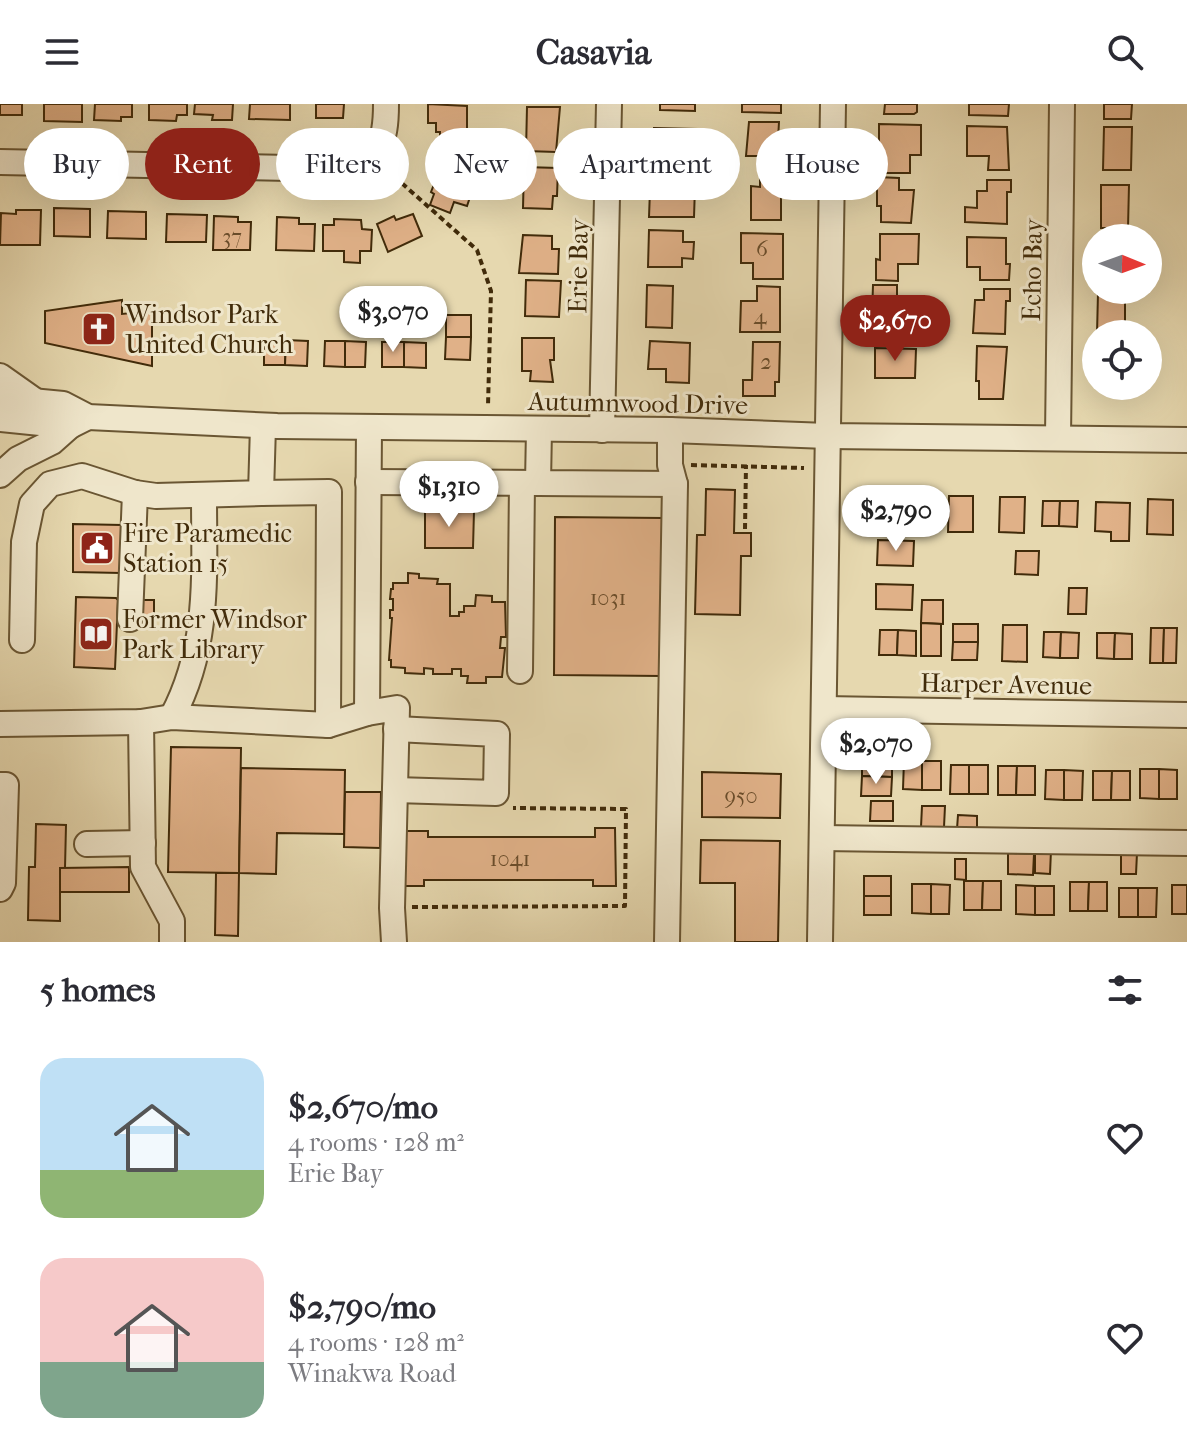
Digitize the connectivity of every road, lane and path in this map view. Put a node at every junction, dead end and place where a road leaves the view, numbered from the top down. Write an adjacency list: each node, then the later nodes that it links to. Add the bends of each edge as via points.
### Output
1 (386, 104): 5 (street)
2 (609, 104): 18 (street, Erie Bay)
3 (833, 104): 20 (street)
4 (1062, 104): 21 (street, Echo Bay)
5 (384, 128)
6 (0, 162): 7 (street)
7 (276, 168)
8 (409, 189): 16 (path, via 477,250 491,291)
9 (0, 376): 11 (street)
10 (0, 398): 11 (street, Autumnwood Drive)
11 (36, 401): 13 (street, Autumnwood Drive, via 63,404)
12 (0, 419): 13 (street, Autumnwood Drive)
13 (79, 422): 14 (street, Autumnwood Drive); 26 (street)
14 (263, 426): 15 (street, Autumnwood Drive); 30 (street)
15 (369, 427): 16 (street, Autumnwood Drive); 27 (street)
16 (488, 429): 17 (street, Autumnwood Drive)
17 (539, 429): 18 (street, Autumnwood Drive); 28 (street)
18 (602, 430): 19 (street, Autumnwood Drive)
19 (670, 430): 20 (street, Autumnwood Drive); 25 (street, via 670,465)
20 (827, 436): 21 (street, Autumnwood Drive); 36 (street)
21 (1058, 437): 22 (street, Autumnwood Drive)
22 (1187, 440)
23 (746, 465): 24 (path); 25 (path); 32 (path)
24 (804, 468)
25 (680, 474): 28 (street); 55 (street)
26 (0, 475)
27 (368, 482): 28 (street); 37 (street)
28 (530, 483): 35 (street)
29 (135, 493): 31 (street); 33 (street); 34 (street, via 82,476 50,484 32,504 24,542)
30 (261, 493): 31 (street); 42 (street, via 329,492)
31 (204, 496): 39 (street, via 202,622 195,663)
32 (745, 529)
33 (130, 619)
34 (22, 640)
35 (520, 671)
36 (824, 709): 38 (street, Harper Avenue); 47 (street)
37 (367, 713): 42 (street); 43 (street, via 397,708)
38 (1187, 715)
39 (172, 717): 40 (street); 42 (street)
40 (141, 722): 41 (street); 48 (street)
41 (0, 724)
42 (328, 725)
43 (396, 729): 45 (street); 45 (street, via 497,734 496,793)
44 (0, 785): 51 (street, via 6,785)
45 (395, 790): 52 (street)
46 (502, 808): 52 (path, via 626,809 625,906)
47 (822, 838): 49 (street); 56 (street)
48 (143, 843): 50 (street); 53 (street, via 143,867 172,921)
49 (1187, 843)
50 (87, 844)
51 (0, 889)
52 (392, 908): 54 (street)
53 (172, 942)
54 (394, 942)
55 (667, 942)
56 (820, 942)

